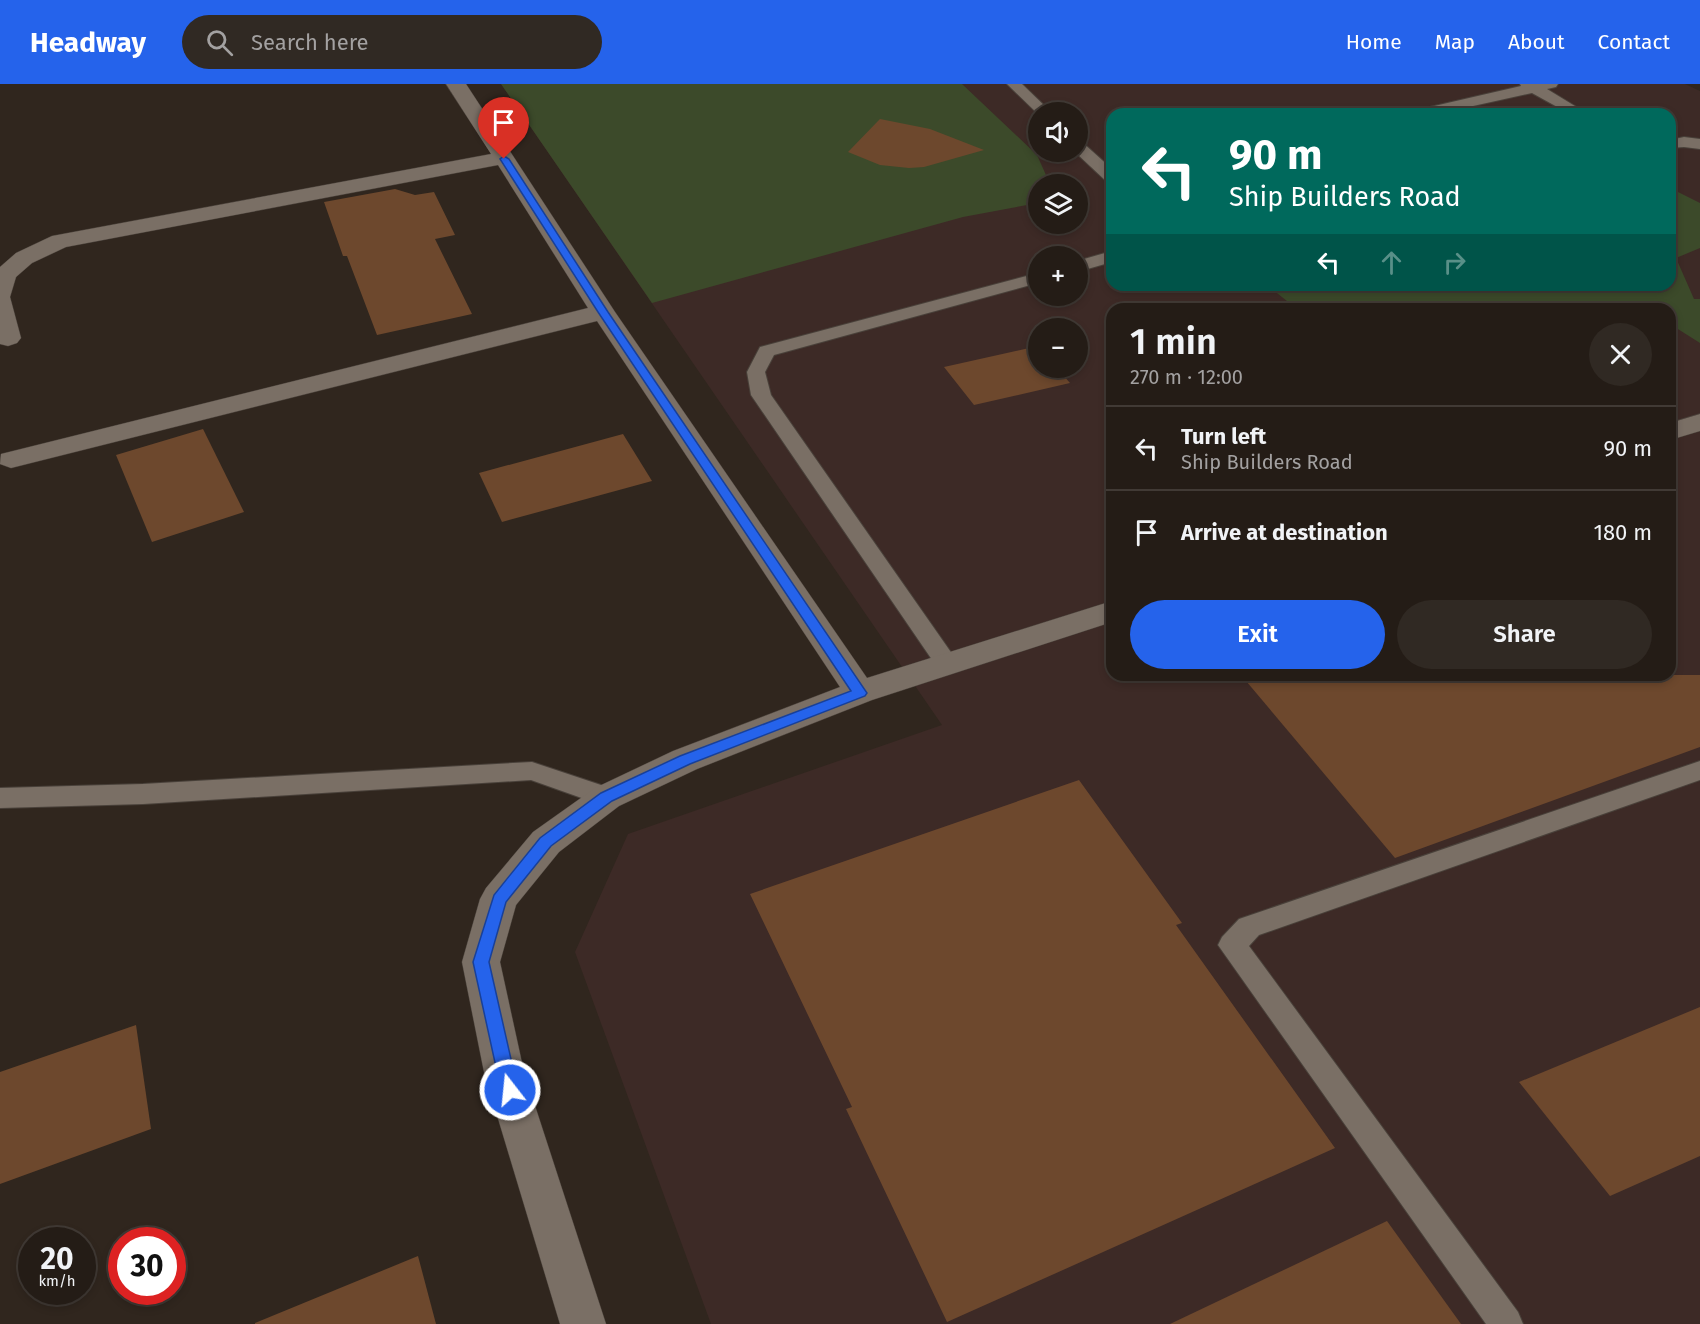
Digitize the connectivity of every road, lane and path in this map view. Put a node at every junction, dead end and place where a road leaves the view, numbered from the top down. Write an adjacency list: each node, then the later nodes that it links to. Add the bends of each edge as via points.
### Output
1 (456, 84): 11 (street)
2 (1014, 84): 5 (lane)
3 (1551, 84): 4 (lane)
4 (1530, 86): 6 (lane); 7 (lane)
5 (1033, 102)
6 (1441, 108)
7 (1570, 108)
8 (1676, 143): 9 (lane)
9 (1700, 144)
10 (1088, 155): 12 (lane)
11 (504, 159): 16 (street, via 60,241 24,258 5,275); 18 (street)
12 (1106, 172)
13 (1106, 258): 14 (lane)
14 (1088, 264)
15 (1028, 281): 24 (lane, via 767,351 756,372 761,395)
16 (0, 294)
17 (0, 301): 19 (street)
18 (603, 312): 22 (street); 25 (street)
19 (8, 338)
20 (1700, 423): 21 (street)
21 (1676, 430)
22 (11, 460)
23 (1106, 614): 24 (street)
24 (947, 664): 25 (street)
25 (860, 693): 27 (street, via 685,760)
26 (1700, 770): 30 (lane, via 1249,927 1232,945)
27 (607, 797): 28 (lane, via 532,771 143,794); 29 (street, via 546,842 499,899 481,962 504,1072)
28 (0, 798)
29 (583, 1324)
30 (1506, 1324)

